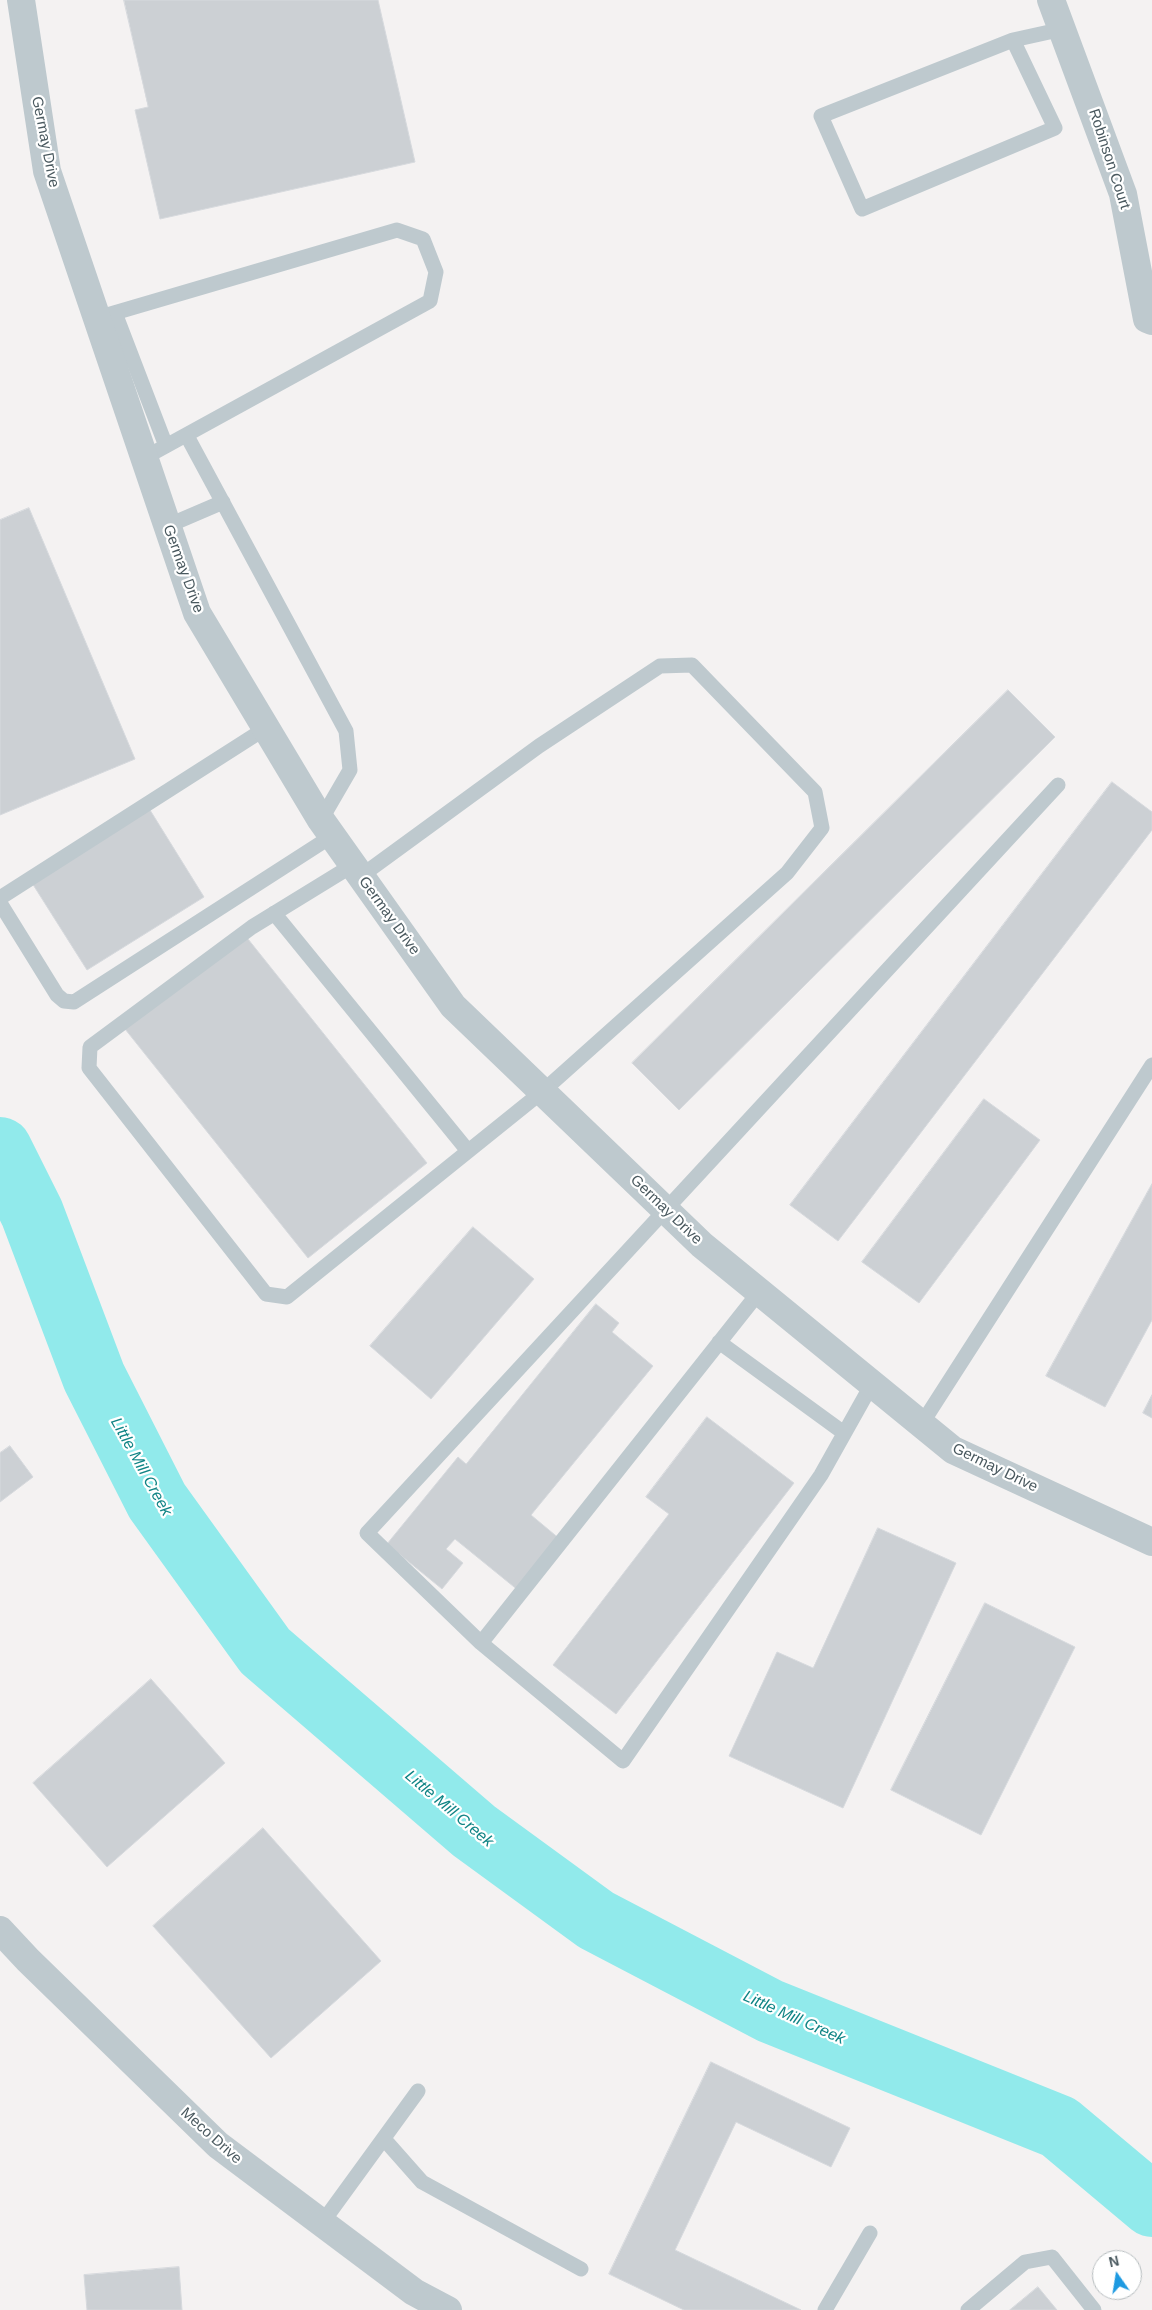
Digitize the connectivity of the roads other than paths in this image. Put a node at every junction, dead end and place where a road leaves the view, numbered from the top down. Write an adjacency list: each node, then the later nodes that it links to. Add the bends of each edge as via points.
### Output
1 (21, 0): 5 (street, Germay Drive, via 47,171)
2 (1051, 0): 3 (street, Robinson Court)
3 (1063, 29): 4 (lane); 6 (street, Robinson Court, via 1124,194 1147,319)
4 (1013, 40): 4 (lane, via 821,116 862,209 1054,128)
5 (106, 316): 7 (lane, via 397,230 423,239 436,272 430,301); 8 (street, Germay Drive)
6 (1152, 321)
7 (187, 436): 8 (lane); 9 (lane)
8 (155, 452): 10 (street, Germay Drive)
9 (223, 502): 10 (lane); 13 (lane, via 346,731 350,770)
10 (168, 526): 11 (street, Germay Drive, via 197,613)
11 (266, 728): 13 (street, Germay Drive); 15 (lane)
12 (1058, 785): 21 (lane)
13 (326, 828): 14 (street, Germay Drive); 16 (lane, via 74,1002 64,1001 56,995)
14 (357, 870): 17 (lane); 19 (street, Germay Drive, via 453,1006); 19 (lane, via 660,666 692,665 815,792 822,828 787,873)
15 (0, 898)
16 (0, 903)
17 (274, 913): 20 (lane); 20 (lane, via 90,1047 88,1068 266,1294 286,1297)
18 (1152, 1065): 25 (lane)
19 (543, 1091): 20 (lane); 21 (street, Germay Drive)
20 (468, 1151)
21 (665, 1209): 22 (street, Germay Drive, via 702,1245); 28 (lane, via 367,1533)
22 (760, 1292): 23 (lane); 24 (street, Germay Drive)
23 (719, 1342): 26 (lane); 28 (lane)
24 (872, 1384): 25 (street, Germay Drive); 26 (lane)
25 (921, 1425): 27 (street, Germay Drive, via 953,1450)
26 (844, 1433): 28 (lane, via 821,1475 623,1761)
27 (1152, 1542)
28 (482, 1643)
29 (0, 1930): 32 (street, Meco Drive, via 218,2145)
30 (418, 2091): 31 (lane)
31 (384, 2139): 32 (lane); 34 (lane, via 422,2182)
32 (322, 2223): 35 (street, Meco Drive, via 414,2292)
33 (870, 2233): 36 (lane)
34 (582, 2269)
35 (448, 2310)
36 (825, 2310)
37 (968, 2310): 38 (lane, via 1025,2262 1052,2257)
38 (1094, 2310)

